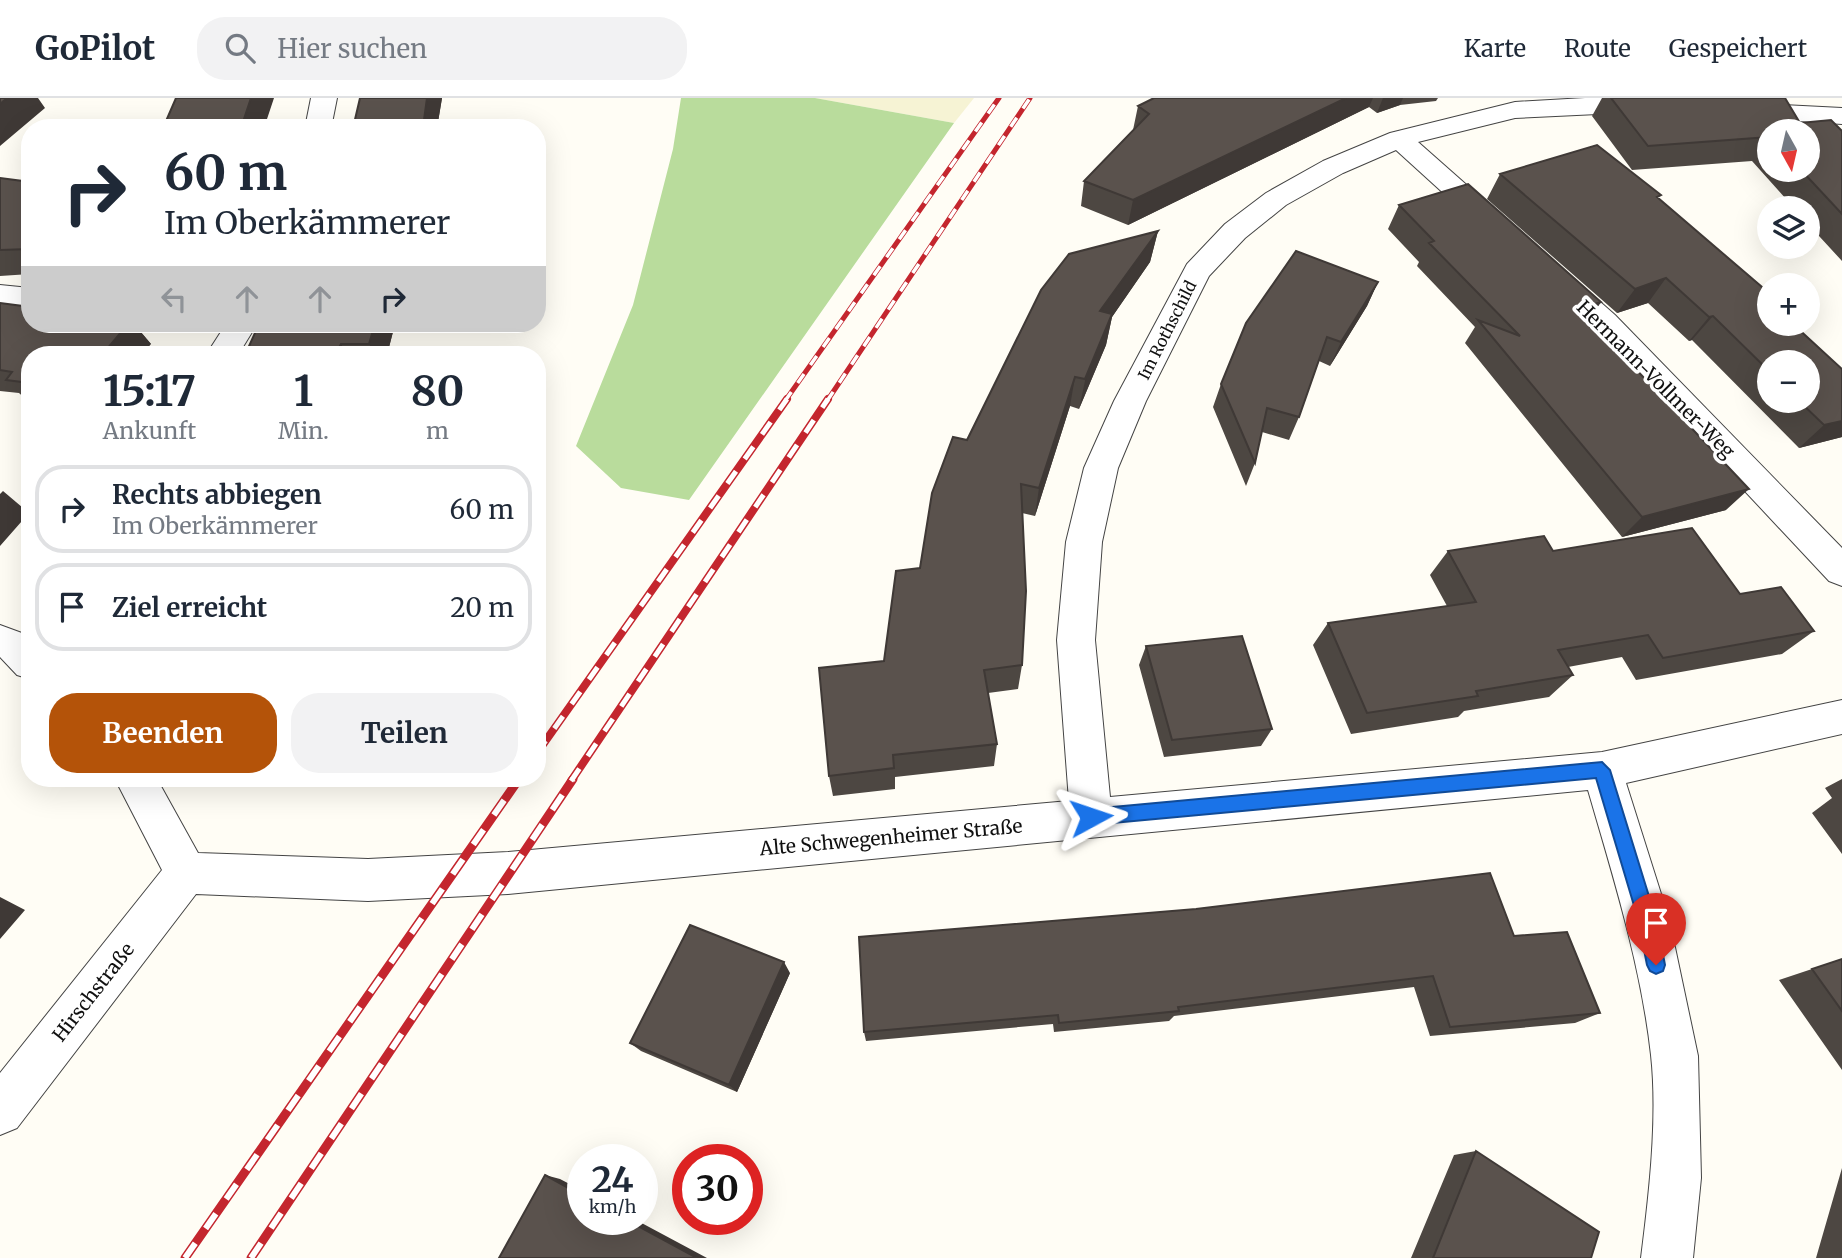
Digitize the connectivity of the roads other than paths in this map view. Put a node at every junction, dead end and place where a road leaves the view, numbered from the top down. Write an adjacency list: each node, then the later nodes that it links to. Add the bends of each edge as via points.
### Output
1 (324, 98): 4 (street)
2 (1510, 104): 3 (street, Im Rothschild, via 1615,104); 5 (street, Im Rothschild)
3 (1842, 116)
4 (320, 119)
5 (1399, 139): 8 (street, Hermann-Vollmer-Weg, via 1604,322); 12 (street, Im Rothschild, via 1333,167 1276,199 1235,231 1197,271 1130,401 1101,468 1084,542 1076,640)
6 (0, 295): 7 (street)
7 (21, 297)
8 (1842, 571)
9 (1842, 717): 10 (street, Alte Schwegenheimer Straße)
10 (1602, 770): 12 (street, Alte Schwegenheimer Straße); 15 (street, via 1647,919 1675,1056 1676,1178)
11 (139, 787): 13 (street)
12 (1091, 817): 13 (street, Alte Schwegenheimer Straße, via 449,878 368,880)
13 (186, 873): 14 (street, Hirschstraße)
14 (0, 1111)
15 (1667, 1258)

